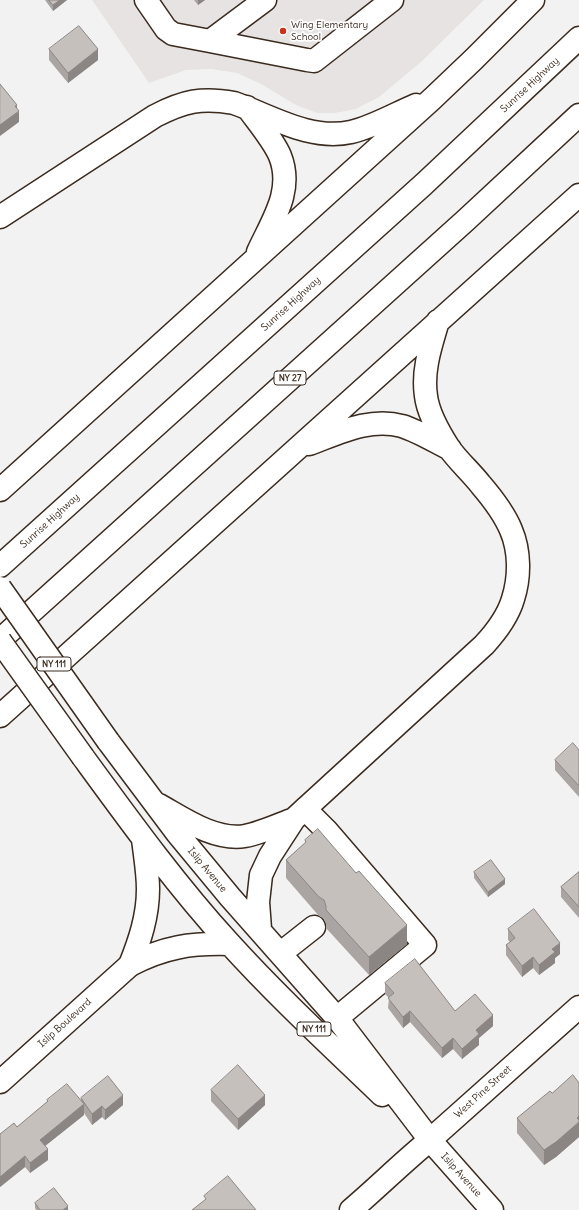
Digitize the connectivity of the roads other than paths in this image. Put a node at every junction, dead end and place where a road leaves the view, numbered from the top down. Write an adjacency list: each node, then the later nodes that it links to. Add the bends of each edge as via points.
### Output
1 (146, 0): 6 (main road, via 173,34)
2 (265, 0): 6 (main road)
3 (392, 0): 6 (main road, via 314,60)
4 (533, 0): 7 (main road)
5 (579, 38): 17 (main road, Sunrise Highway, via 424,184)
6 (210, 41)
7 (432, 99): 8 (main road, via 363,128 335,134 308,131); 12 (main road)
8 (247, 108): 11 (main road, via 222,100 210,100 195,101 169,109); 12 (main road, via 280,155 285,179 285,191 280,204)
9 (579, 115): 19 (main road, NY 27)
10 (579, 195): 13 (main road)
11 (0, 218)
12 (253, 262): 16 (main road)
13 (438, 321): 14 (main road); 15 (main road, via 428,357 426,396 434,420)
14 (298, 447): 15 (main road, via 359,426 387,423 403,426); 20 (main road)
15 (450, 449): 22 (main road, via 498,506 512,531 518,556 513,599 494,634 484,645)
16 (0, 490)
17 (0, 566)
18 (0, 588): 21 (main road, Islip Avenue / NY 111, bridge)
19 (0, 640): 23 (main road, Islip Avenue / NY 111, bridge)
20 (0, 716)
21 (153, 802): 22 (main road, via 205,830 230,836 248,835); 25 (main road, Islip Avenue / NY 111)
22 (300, 814): 25 (main road, via 270,856 261,875 258,902); 30 (main road, via 326,830 425,945)
23 (143, 839): 26 (main road, Islip Avenue / NY 111); 28 (main road, via 147,905 142,932)
24 (314, 927): 27 (main road)
25 (260, 930): 27 (main road, Islip Avenue / NY 111)
26 (229, 944): 28 (main road, via 208,943 178,947 146,956); 32 (main road, Islip Avenue / NY 111, via 318,1034)
27 (281, 953): 30 (main road, Islip Avenue / NY 111)
28 (130, 965): 31 (main road, Islip Boulevard)
29 (579, 1007): 32 (main road, West Pine Street)
30 (337, 1018): 32 (main road, Islip Avenue / NY 111)
31 (0, 1082)
32 (430, 1140): 33 (main road, West Pine Street); 34 (main road, Islip Avenue / NY 111)
33 (352, 1210)
34 (492, 1210)

